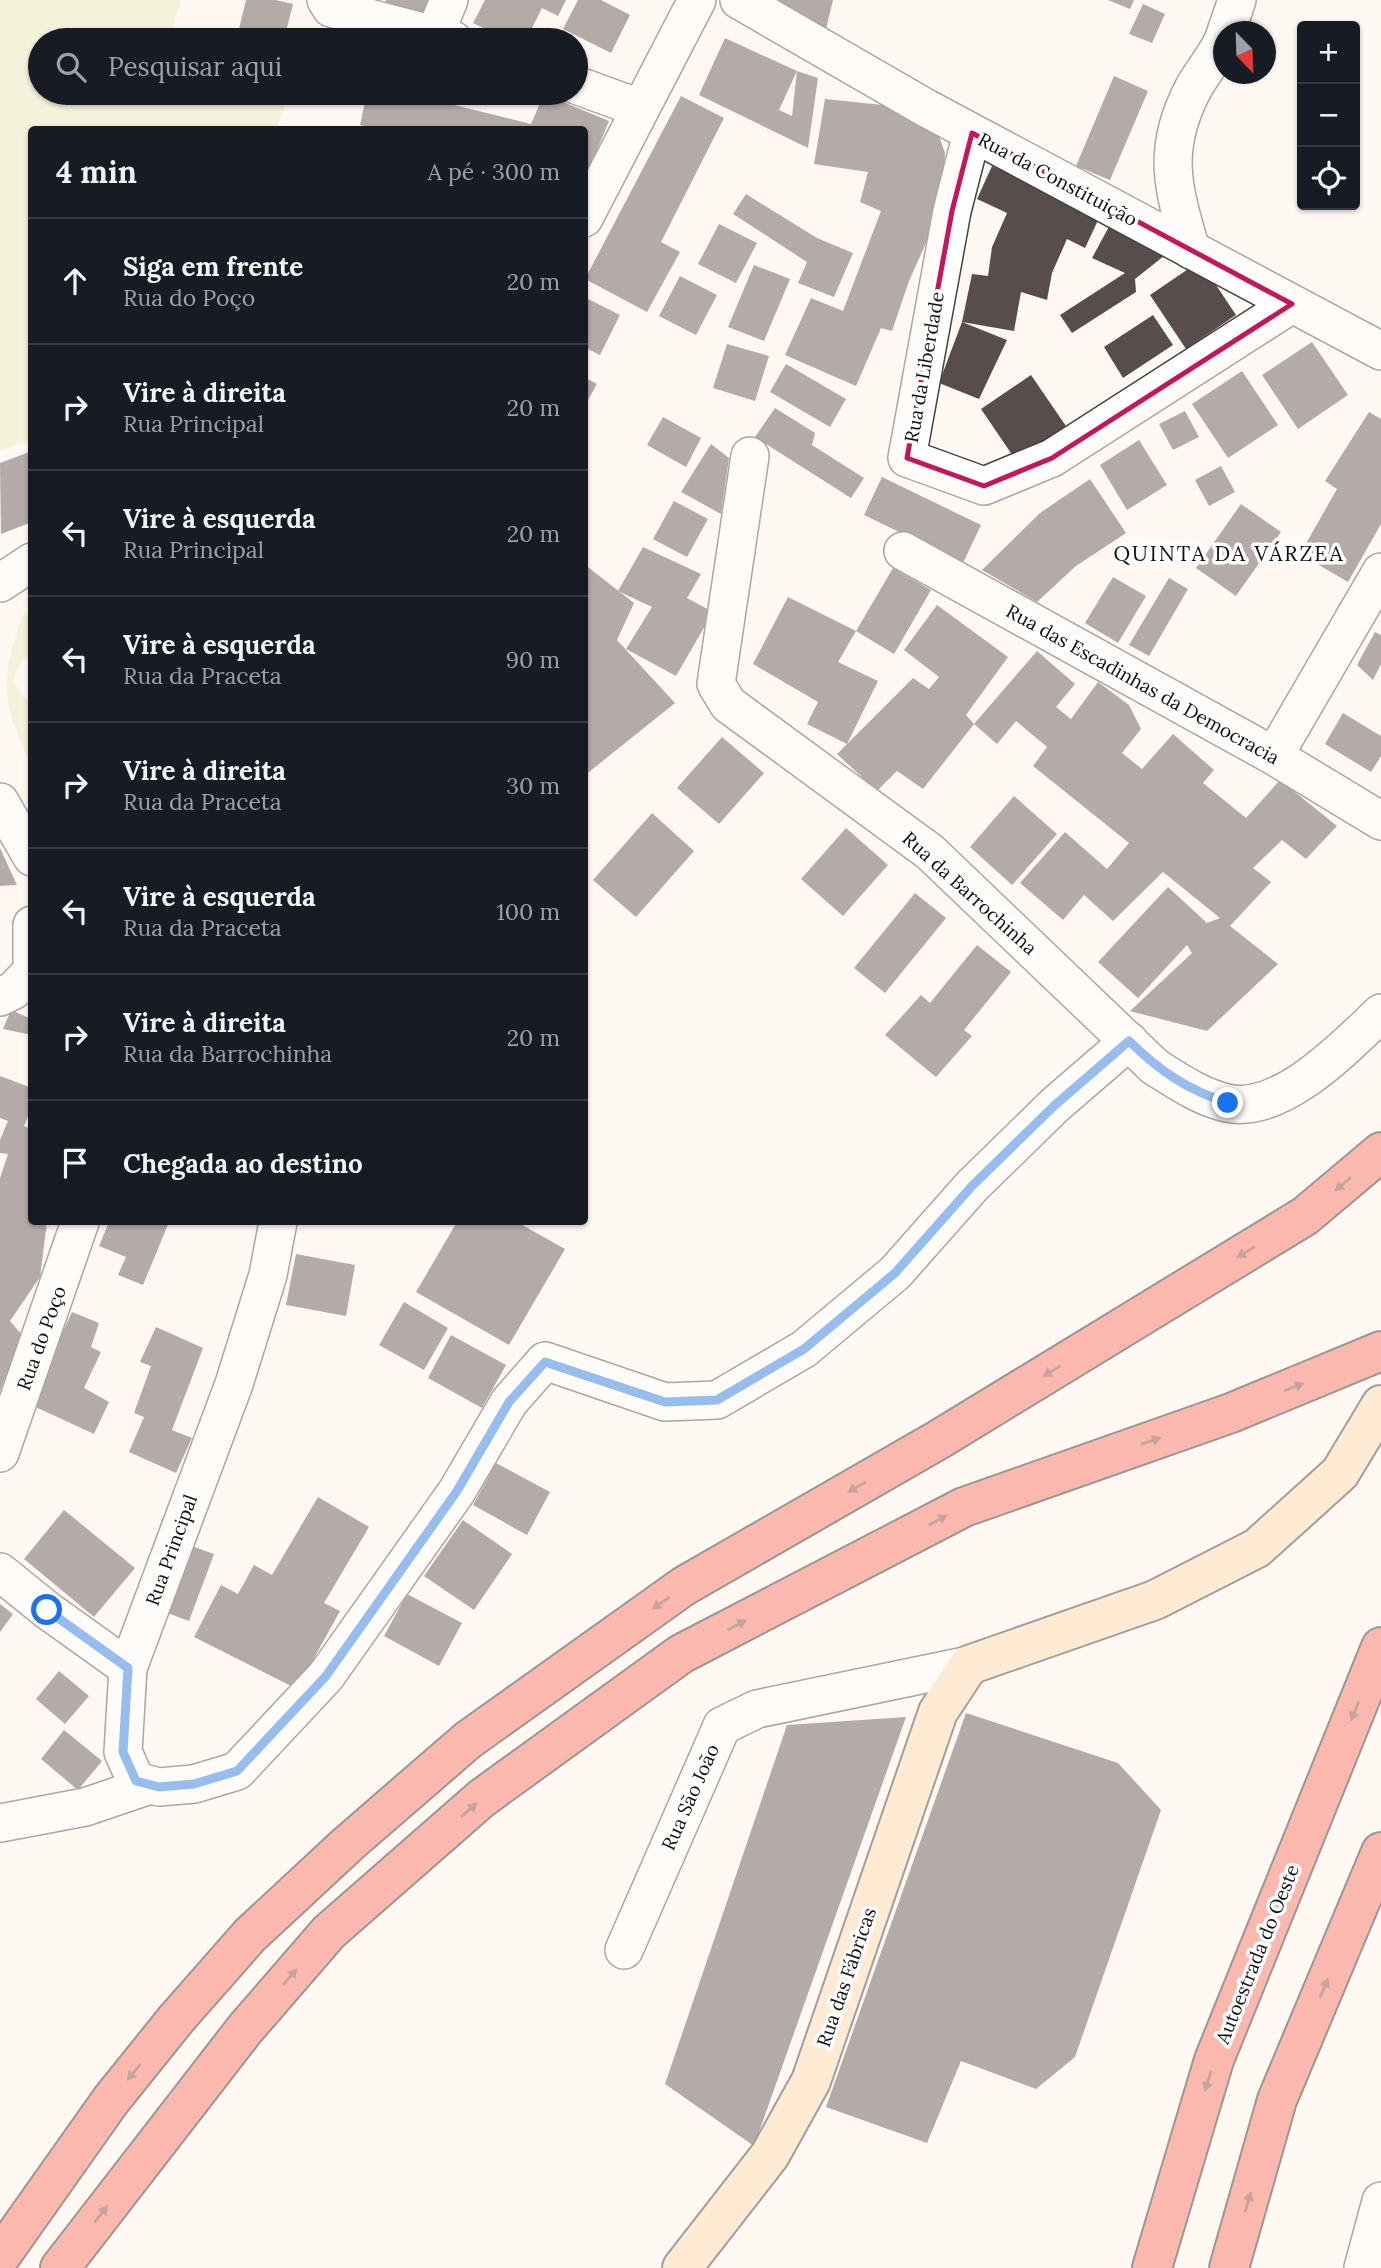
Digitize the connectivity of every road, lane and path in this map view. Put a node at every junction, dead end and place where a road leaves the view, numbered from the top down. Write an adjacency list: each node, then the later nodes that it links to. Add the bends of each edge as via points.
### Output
1 (449, 0): 8 (street)
2 (697, 0): 11 (street)
3 (739, 0): 12 (street, Rua da Constituição)
4 (1237, 0): 6 (street)
5 (326, 1): 7 (street, via 331,8)
6 (1230, 21)
7 (409, 28)
8 (445, 28)
9 (1213, 56): 14 (street, via 1183,109 1175,139 1173,189)
10 (588, 89): 11 (street)
11 (639, 108): 13 (street)
12 (972, 132): 14 (street, Rua da Constituição); 15 (street, Rua da Liberdade, via 952,211 907,458 984,486 1052,458)
13 (588, 210)
14 (1191, 250): 15 (street, Rua da Constituição)
15 (1292, 304): 16 (street, Rua da Constituição)
16 (1381, 351)
17 (750, 456): 29 (street, Rua da Barrochinha, via 716,684 728,704 930,852)
18 (903, 551): 22 (street, Rua das Escadinhas da Democracia)
19 (28, 565): 21 (street)
20 (1381, 572): 22 (street)
21 (0, 583)
22 (1274, 756): 24 (street, Rua das Escadinhas da Democracia)
23 (0, 803): 25 (street)
24 (1381, 821)
25 (28, 850)
26 (28, 975): 27 (street)
27 (0, 997)
28 (1381, 1013): 29 (street, Rua da Barrochinha, via 1296,1086 1254,1103 1228,1103 1192,1090 1155,1066)
29 (1129, 1041): 40 (street, via 981,1177 895,1273 804,1349 717,1400 665,1402 545,1362 509,1402 457,1491 326,1676 237,1771 194,1784)
30 (1381, 1152): 45 (highway, one-way to 45, via 1305,1216 938,1440 684,1586 468,1740 250,1936 111,2100)
31 (79, 1225): 35 (street, Rua do Poço)
32 (277, 1225): 39 (street, Rua Principal, via 268,1275 233,1384)
33 (1381, 1351): 46 (highway, one-way to 33, via 246,2029 329,1933 493,1790 681,1654 964,1507 1231,1413)
34 (1381, 1405): 38 (street, via 1340,1474 1257,1548 1156,1600)
35 (0, 1453)
36 (0, 1572): 39 (street)
37 (1381, 1647): 48 (highway, Autoestrada do Oeste, one-way to 48, via 1214,2060)
38 (970, 1665): 43 (street, Rua São João, via 757,1709 722,1726); 47 (street, Rua das Fábricas, via 938,1712 811,2081 770,2155)
39 (128, 1668): 40 (street, Rua Principal, via 123,1752 136,1781)
40 (147, 1786): 41 (street, via 85,1807)
41 (0, 1823)
42 (1381, 1852): 49 (highway, one-way to 42, via 1277,2100)
43 (624, 1950)
44 (1381, 2201): 50 (street)
45 (0, 2257)
46 (60, 2268)
47 (681, 2268)
48 (1152, 2268)
49 (1229, 2268)
50 (1363, 2268)

